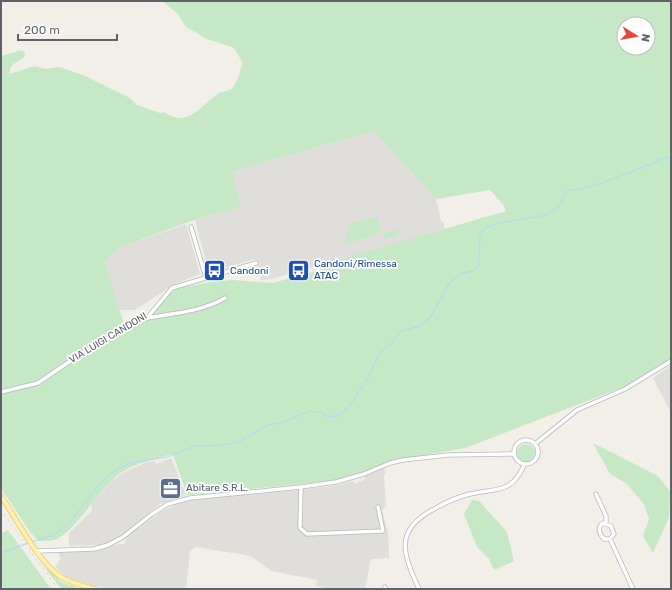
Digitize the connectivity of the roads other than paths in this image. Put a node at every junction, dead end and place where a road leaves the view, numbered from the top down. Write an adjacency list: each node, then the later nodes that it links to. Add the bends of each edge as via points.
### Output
1 (191, 227): 3 (street)
2 (256, 263): 3 (street, VIA LUIGI CANDONI)
3 (206, 278): 5 (street, VIA LUIGI CANDONI, via 172,288)
4 (226, 298): 5 (street, via 211,306 188,312)
5 (147, 318): 7 (street, VIA LUIGI CANDONI, via 85,351 38,383)
6 (671, 361): 8 (street, via 625,389 577,410)
7 (1, 392)
8 (535, 444): 9 (street, via 528,440 521,441 515,446); 10 (street, via 538,453 535,460)
9 (513, 454): 10 (street, via 517,461); 11 (street, via 448,455 403,460 344,481)
10 (524, 465): 19 (street, via 518,479 508,486 451,500 427,512 411,525 406,535 406,549)
11 (301, 487): 14 (street, via 300,528 307,534 383,531); 17 (street, via 179,500 160,508 124,537 108,545 94,549)
12 (596, 494): 15 (street, via 606,516)
13 (1, 496): 17 (main road)
14 (378, 507)
15 (606, 523): 16 (street, via 614,532); 16 (street, via 602,524 599,530 602,537)
16 (610, 539): 20 (street)
17 (36, 549): 18 (main road, via 60,576)
18 (96, 589)
19 (419, 589)
20 (633, 589)

